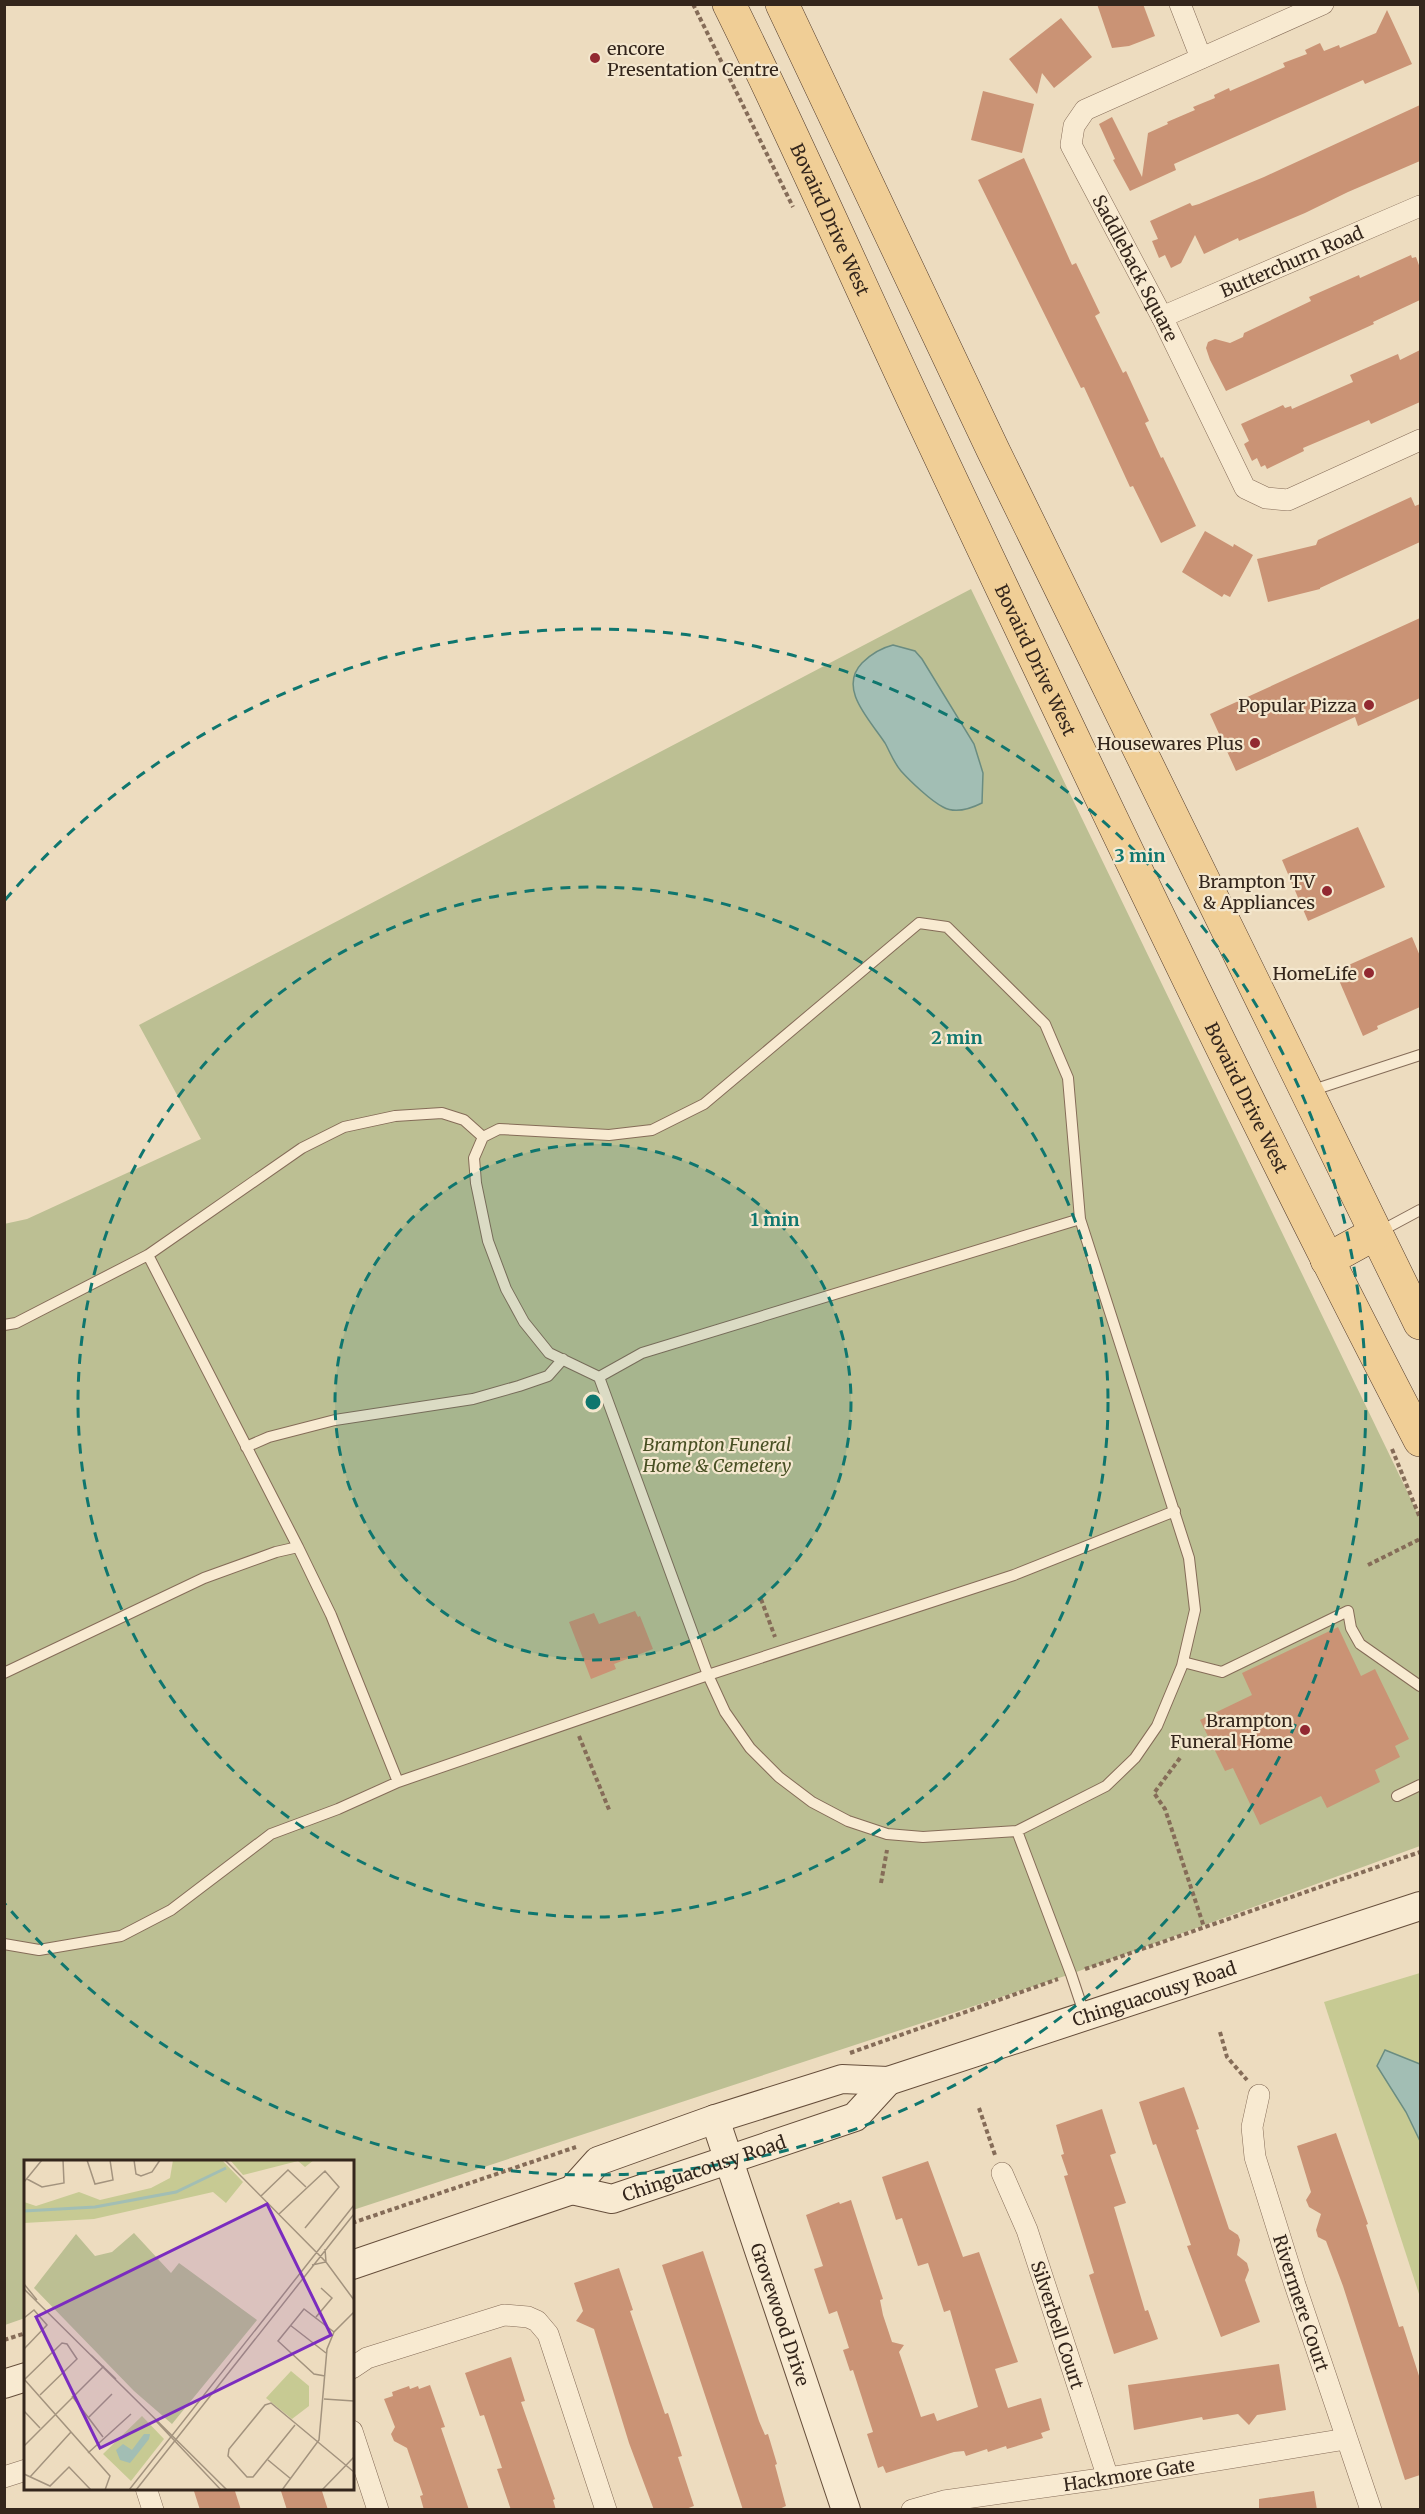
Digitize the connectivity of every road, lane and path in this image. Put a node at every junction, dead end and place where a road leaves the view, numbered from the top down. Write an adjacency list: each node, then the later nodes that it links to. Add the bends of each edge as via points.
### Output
1 (729, 4): 16 (main road, Bovaird Drive West, via 1151,899)
2 (782, 4): 10 (main road)
3 (1180, 4): 5 (street)
4 (1323, 4): 5 (street, Saddleback Square)
5 (1201, 58): 7 (street, Saddleback Square, via 1085,110 1074,126 1071,145)
6 (1420, 206): 7 (street, Butterchurn Road)
7 (1162, 317): 8 (street, Saddleback Square, via 1245,488 1266,498 1288,500)
8 (1420, 440)
9 (1420, 1055): 10 (lane)
10 (1307, 1092): 14 (main road)
11 (483, 1137): 13 (lane, via 500,1129 609,1136 652,1130 704,1104 919,923 947,927 1045,1024 1068,1078); 15 (lane, via 464,1120 442,1113 395,1116 344,1127 302,1148); 19 (lane, via 474,1158 488,1241 506,1289 524,1322 549,1353)
12 (1420, 1210): 14 (lane)
13 (1080, 1219): 20 (lane, via 642,1353); 23 (lane)
14 (1376, 1233): 16 (main road); 17 (main road)
15 (148, 1255): 18 (lane, via 16,1323); 22 (lane)
16 (1327, 1260): 21 (main road, Bovaird Drive West)
17 (1420, 1323)
18 (4, 1325)
19 (563, 1359): 20 (lane); 22 (lane, via 548,1376 473,1399 335,1420)
20 (599, 1377): 31 (lane)
21 (1420, 1440)
22 (246, 1447): 25 (lane)
23 (1175, 1511): 28 (lane, via 1014,1575); 29 (lane, via 1190,1558 1195,1610)
24 (1420, 1539): 26 (path)
25 (298, 1547): 30 (lane, via 204,1578); 35 (lane, via 331,1615)
26 (1368, 1565)
27 (761, 1599): 28 (path)
28 (780, 1651): 31 (lane)
29 (1183, 1662): 32 (lane, via 1222,1672 1348,1611 1354,1635 1366,1649); 39 (lane, via 1157,1726 1135,1758 1106,1786)
30 (4, 1673)
31 (708, 1675): 33 (lane); 40 (lane, via 725,1712 779,1777 812,1802 848,1821)
32 (1420, 1686)
33 (573, 1721): 35 (lane); 38 (path)
34 (1180, 1758): 44 (path, via 1154,1793 1165,1809)
35 (398, 1782): 45 (lane, via 272,1834 171,1910 121,1936 39,1950)
36 (1420, 1785): 37 (lane)
37 (1397, 1796)
38 (610, 1812)
39 (1017, 1831): 40 (lane, via 923,1837); 46 (lane)
40 (889, 1834): 42 (path)
41 (1420, 1852): 44 (path)
42 (881, 1884)
43 (1420, 1906): 47 (main road, Chinguacousy Road)
44 (1204, 1927): 46 (path)
45 (4, 1944)
46 (1071, 1974): 47 (lane); 49 (path)
47 (1085, 2016): 50 (main road, Chinguacousy Road)
48 (1220, 2032): 51 (path, via 1227,2057)
49 (845, 2055)
50 (888, 2081): 53 (main road, Chinguacousy Road, via 842,2079); 55 (main road, Chinguacousy Road, via 855,2117)
51 (1259, 2095): 66 (street, Rivermere Court, via 1252,2127 1255,2157)
52 (979, 2108): 56 (path)
53 (715, 2119): 55 (main road, Grovewood Drive); 57 (main road, Chinguacousy Road, via 598,2161)
54 (586, 2144): 58 (path)
55 (729, 2160): 57 (main road, Chinguacousy Road, via 612,2199); 74 (main road, Grovewood Drive)
56 (1002, 2173): 69 (street, Silverbell Court, via 1028,2230)
57 (572, 2190): 59 (main road, Chinguacousy Road)
58 (354, 2222)
59 (354, 2264)
60 (24, 2334): 61 (path)
61 (4, 2340)
62 (354, 2367): 73 (street, via 366,2358 504,2315 537,2321 548,2334)
63 (24, 2378): 64 (main road)
64 (4, 2385)
65 (354, 2437): 72 (street)
66 (1346, 2439): 69 (street, Hackmore Gate); 76 (street, Rivermere Court)
67 (24, 2471): 68 (street)
68 (4, 2477)
69 (1108, 2478): 75 (street, Hackmore Gate, via 944,2501)
70 (147, 2490): 71 (street)
71 (153, 2510)
72 (378, 2510)
73 (606, 2510)
74 (846, 2510)
75 (912, 2510)
76 (1371, 2510)

